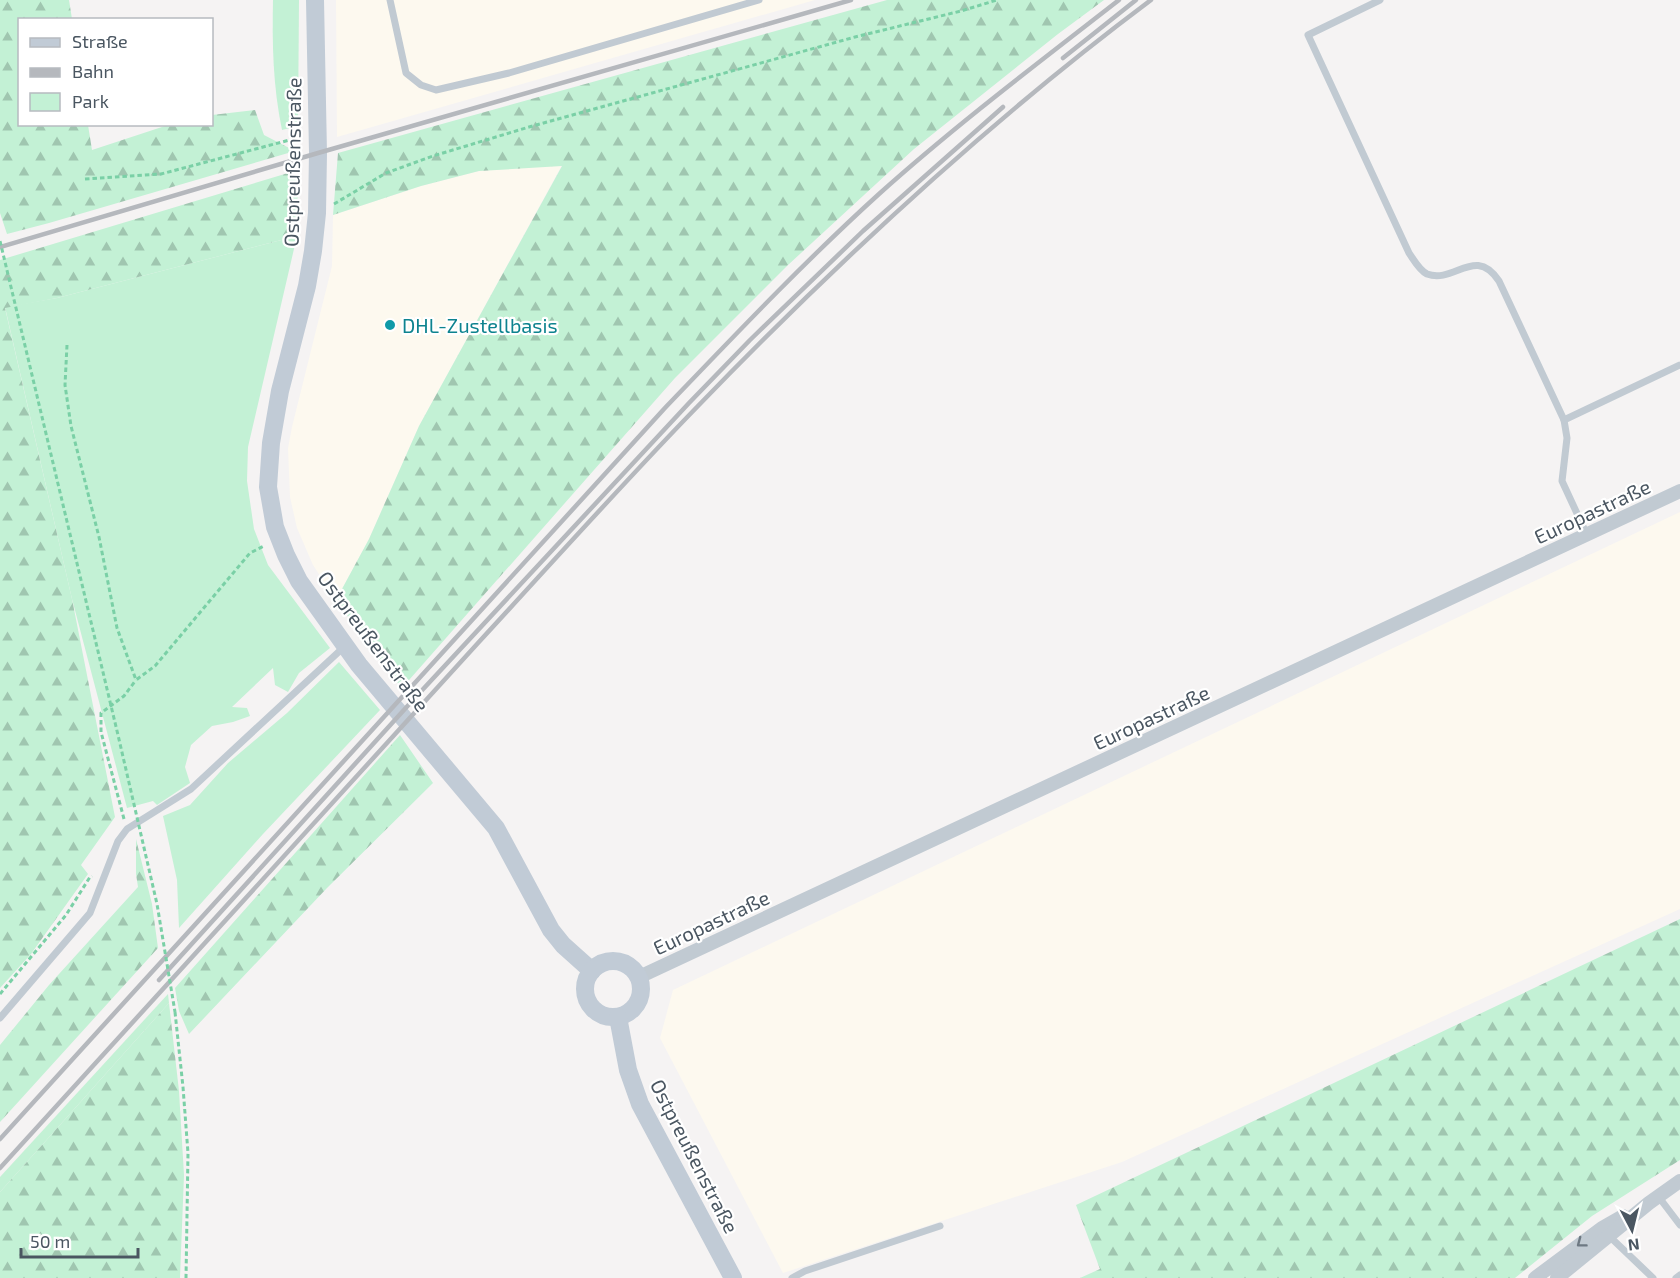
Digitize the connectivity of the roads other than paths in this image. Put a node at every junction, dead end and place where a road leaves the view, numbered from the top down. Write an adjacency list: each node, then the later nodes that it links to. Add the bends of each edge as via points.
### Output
1 (315, 0): 9 (street, Ostpreußenstraße, via 317,213 307,286 280,391 268,487 280,539 299,581)
2 (390, 0): 3 (lane, via 406,73 421,85 436,90 509,73)
3 (759, 0)
4 (1380, 0): 6 (lane, via 1308,35 1418,267 1437,275 1467,266 1487,268 1493,273)
5 (1680, 365): 6 (lane)
6 (1564, 420): 8 (lane, via 1567,438 1562,481)
7 (1680, 491): 8 (street, Europastraße)
8 (1587, 535): 11 (street, Europastraße)
9 (345, 646): 10 (street, Ostpreußenstraße, via 496,828 551,930); 13 (lane, via 191,789 127,829 90,913)
10 (592, 971): 11 (street, via 602,963 619,962); 12 (street, via 586,983 587,1000 598,1014)
11 (639, 977): 12 (street, via 640,999 631,1012)
12 (618, 1017): 20 (street, Ostpreußenstraße, via 628,1070 640,1104)
13 (0, 1018)
14 (1680, 1181): 15 (street)
15 (1653, 1199): 16 (lane); 18 (street)
16 (1680, 1225)
17 (940, 1226): 21 (lane)
18 (1606, 1232): 22 (street, one-way to 22); 23 (street); 24 (lane)
19 (1680, 1275): 25 (lane)
20 (734, 1278)
21 (792, 1278)
22 (1534, 1278)
23 (1557, 1278)
24 (1653, 1278)
25 (1676, 1278)

